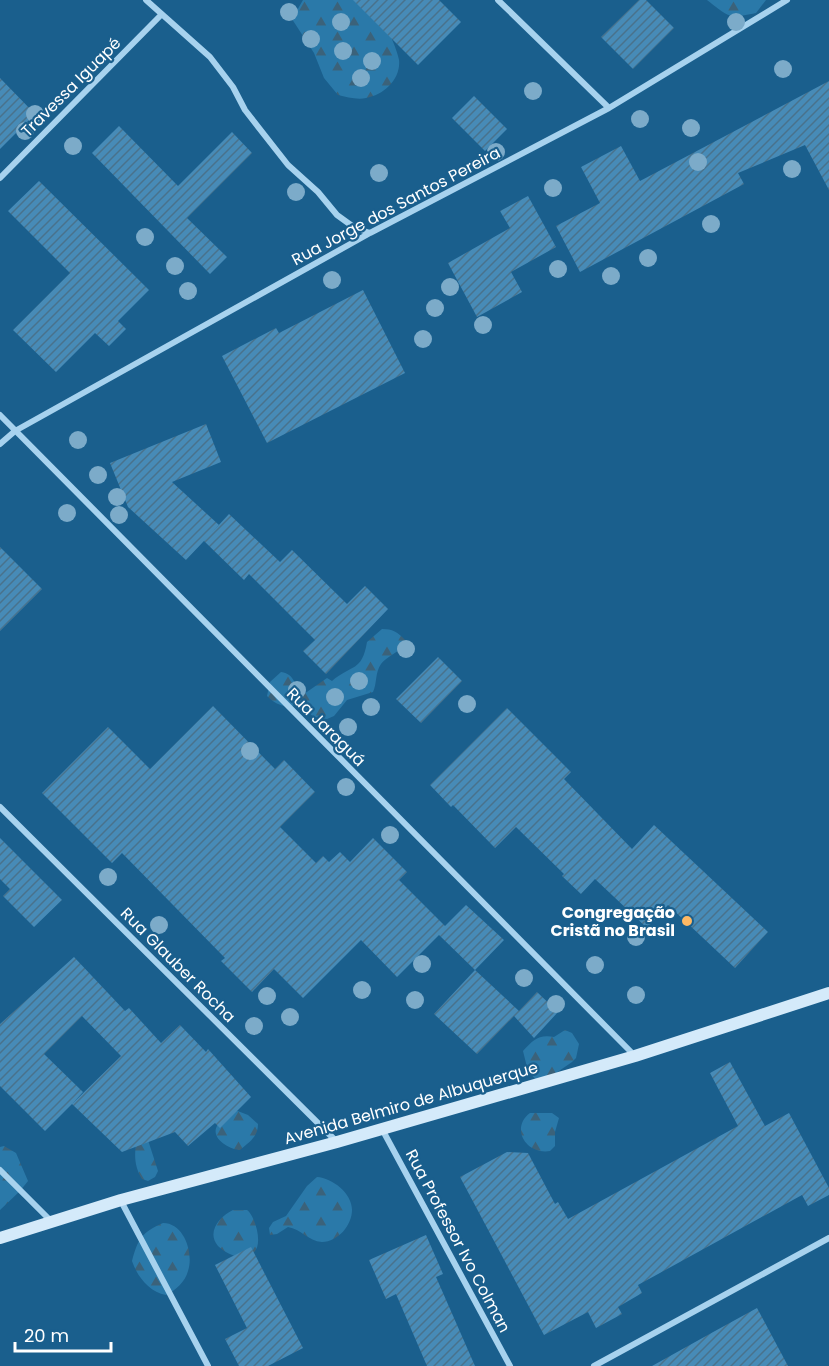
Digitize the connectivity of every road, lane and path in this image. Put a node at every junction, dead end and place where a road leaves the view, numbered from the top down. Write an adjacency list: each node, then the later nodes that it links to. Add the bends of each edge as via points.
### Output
1 (146, 0): 4 (street)
2 (498, 0): 5 (street)
3 (787, 0): 5 (street, Rua Jorge dos Santos Pereira)
4 (161, 15): 6 (street, Travessa Iguapé); 7 (street, via 210,57 245,111 288,165 338,215)
5 (609, 108): 7 (street, Rua Jorge dos Santos Pereira)
6 (0, 178)
7 (370, 233): 9 (street, Rua Jorge dos Santos Pereira)
8 (0, 415): 9 (street, Rua Jaraguá)
9 (15, 431): 10 (street, Rua Jorge dos Santos Pereira); 13 (street, Rua Jaraguá)
10 (0, 444)
11 (0, 807): 15 (street, Rua Glauber Rocha)
12 (829, 993): 13 (main road, Avenida Belmiro de Albuquerque)
13 (635, 1056): 14 (main road, Avenida Belmiro de Albuquerque)
14 (382, 1128): 15 (main road, Avenida Belmiro de Albuquerque); 22 (street, Rua Professor Ivo Colman)
15 (338, 1142): 17 (main road, Avenida Belmiro de Albuquerque)
16 (0, 1170): 18 (street)
17 (121, 1200): 18 (main road, Avenida Belmiro de Albuquerque); 21 (street)
18 (51, 1221): 19 (main road, Avenida Belmiro de Albuquerque)
19 (0, 1238)
20 (829, 1238): 23 (street)
21 (208, 1366)
22 (510, 1366)
23 (594, 1366)

